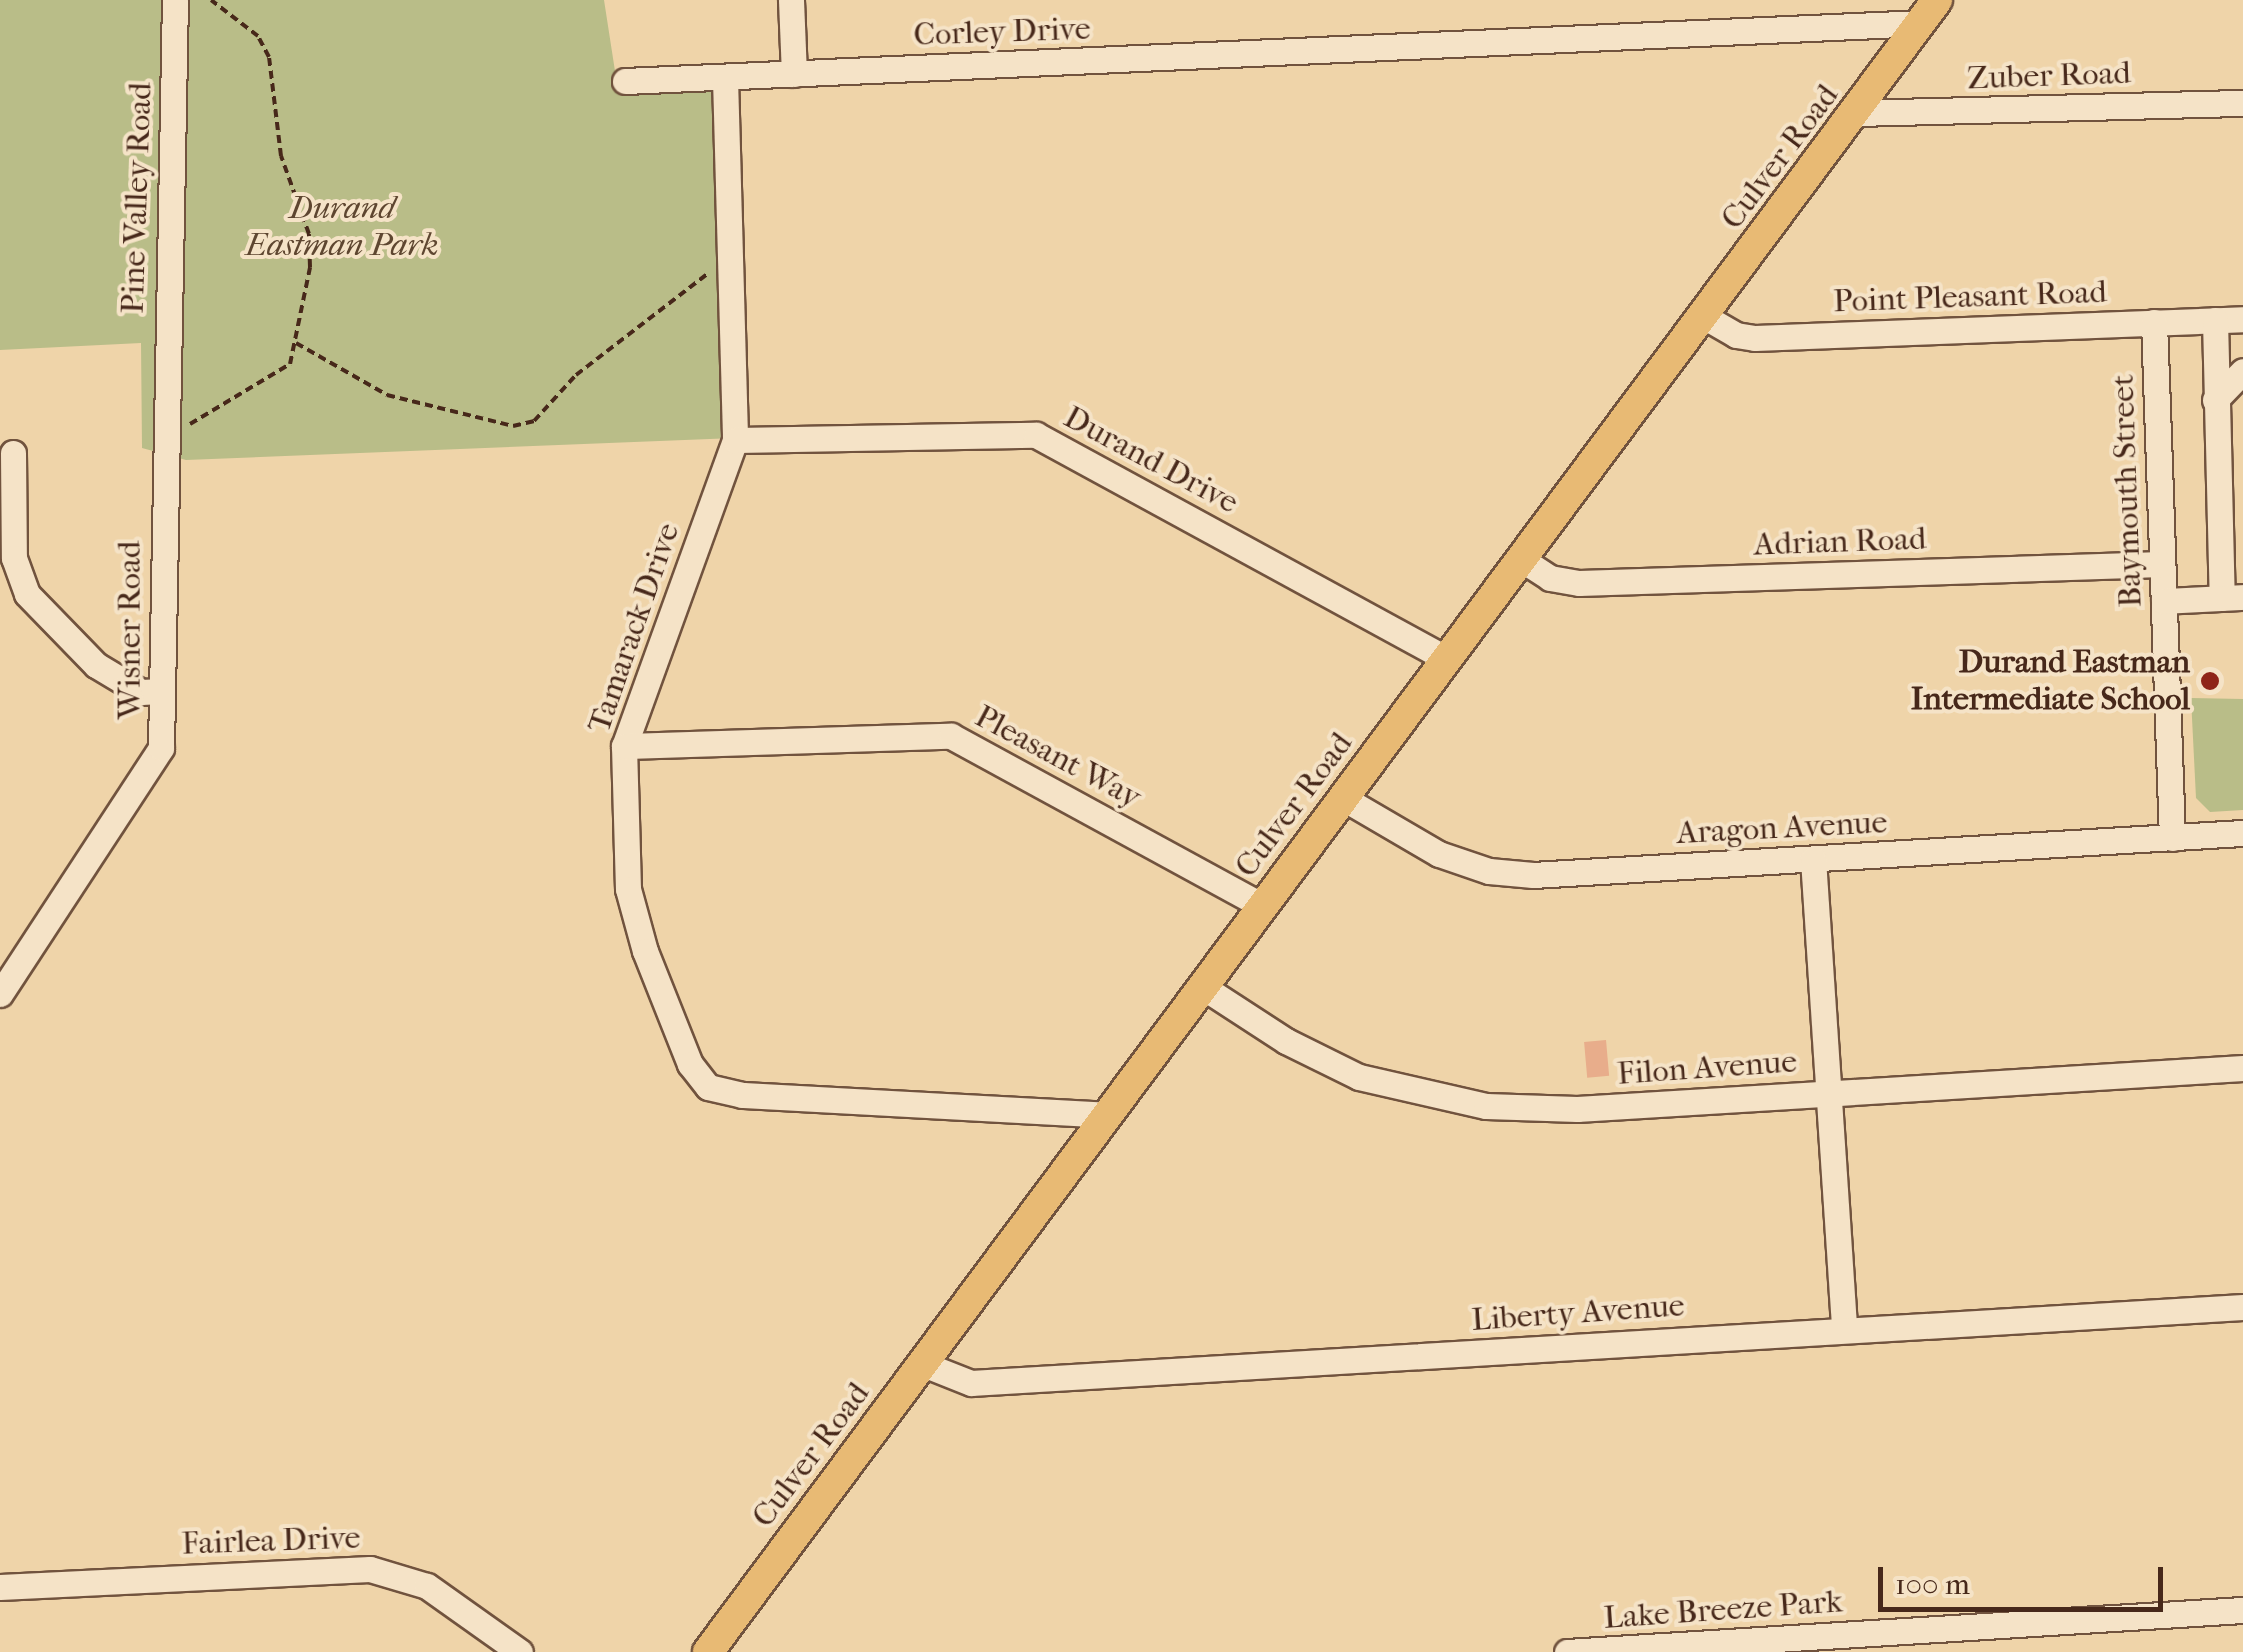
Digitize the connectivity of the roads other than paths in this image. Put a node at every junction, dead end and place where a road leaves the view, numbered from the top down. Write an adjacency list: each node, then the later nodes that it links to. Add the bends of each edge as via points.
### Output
1 (175, 0): 14 (street, Pine Valley Road)
2 (791, 0): 4 (street)
3 (1929, 11): 4 (street, Corley Drive); 8 (main road, Culver Road)
4 (794, 74): 5 (street, Corley Drive)
5 (725, 78): 6 (street, Corley Drive); 16 (street, Tamarack Drive)
6 (625, 81)
7 (2243, 103): 8 (street, Zuber Road)
8 (1857, 113): 9 (main road, Culver Road)
9 (1705, 317): 12 (street, Point Pleasant Road, via 1755,338); 18 (main road, Culver Road)
10 (2243, 319): 11 (street, Point Pleasant Road)
11 (2215, 320): 12 (street, Point Pleasant Road); 15 (street)
12 (2154, 322): 19 (street, Baymouth Street)
13 (2243, 371): 15 (street)
14 (164, 398): 23 (street, Wisner Road)
15 (2215, 400): 20 (street)
16 (735, 440): 22 (street, Durand Drive, via 1036,435); 24 (street, Tamarack Drive)
17 (13, 454): 23 (street, via 14,558 27,594 96,665 141,692)
18 (1524, 562): 19 (street, Adrian Road, via 1550,578 1579,583); 22 (main road, Culver Road)
19 (2162, 564): 21 (street, Baymouth Street)
20 (2232, 598): 21 (street)
21 (2164, 600): 27 (street, Baymouth Street)
22 (1447, 659): 25 (main road, Culver Road)
23 (162, 691): 31 (street, Wisner Road, via 161,748)
24 (624, 746): 29 (street, Pleasant Way, via 951,736); 34 (street, Tamarack Drive, via 628,889 690,1064 708,1087 742,1095)
25 (1343, 798): 28 (street, Aragon Avenue, via 1439,854 1512,874); 29 (main road, Culver Road)
26 (2243, 834): 27 (street, Aragon Avenue)
27 (2172, 838): 28 (street, Aragon Avenue)
28 (1813, 859): 33 (street)
29 (1262, 906): 30 (main road, Culver Road)
30 (1203, 987): 33 (street, Filon Avenue, via 1324,1062 1442,1100 1577,1109); 34 (main road, Culver Road)
31 (0, 994)
32 (2243, 1068): 33 (street, Filon Avenue)
33 (1830, 1092): 36 (street)
34 (1107, 1115): 37 (main road, Culver Road)
35 (2243, 1306): 36 (street, Liberty Avenue)
36 (1844, 1329): 37 (street, Liberty Avenue, via 971,1383)
37 (922, 1364): 41 (main road, Culver Road)
38 (0, 1587): 40 (street, Fairlea Drive, via 370,1568 427,1586)
39 (2243, 1610): 42 (street, Lake Breeze Park)
40 (520, 1652)
41 (708, 1652)
42 (1567, 1652)

